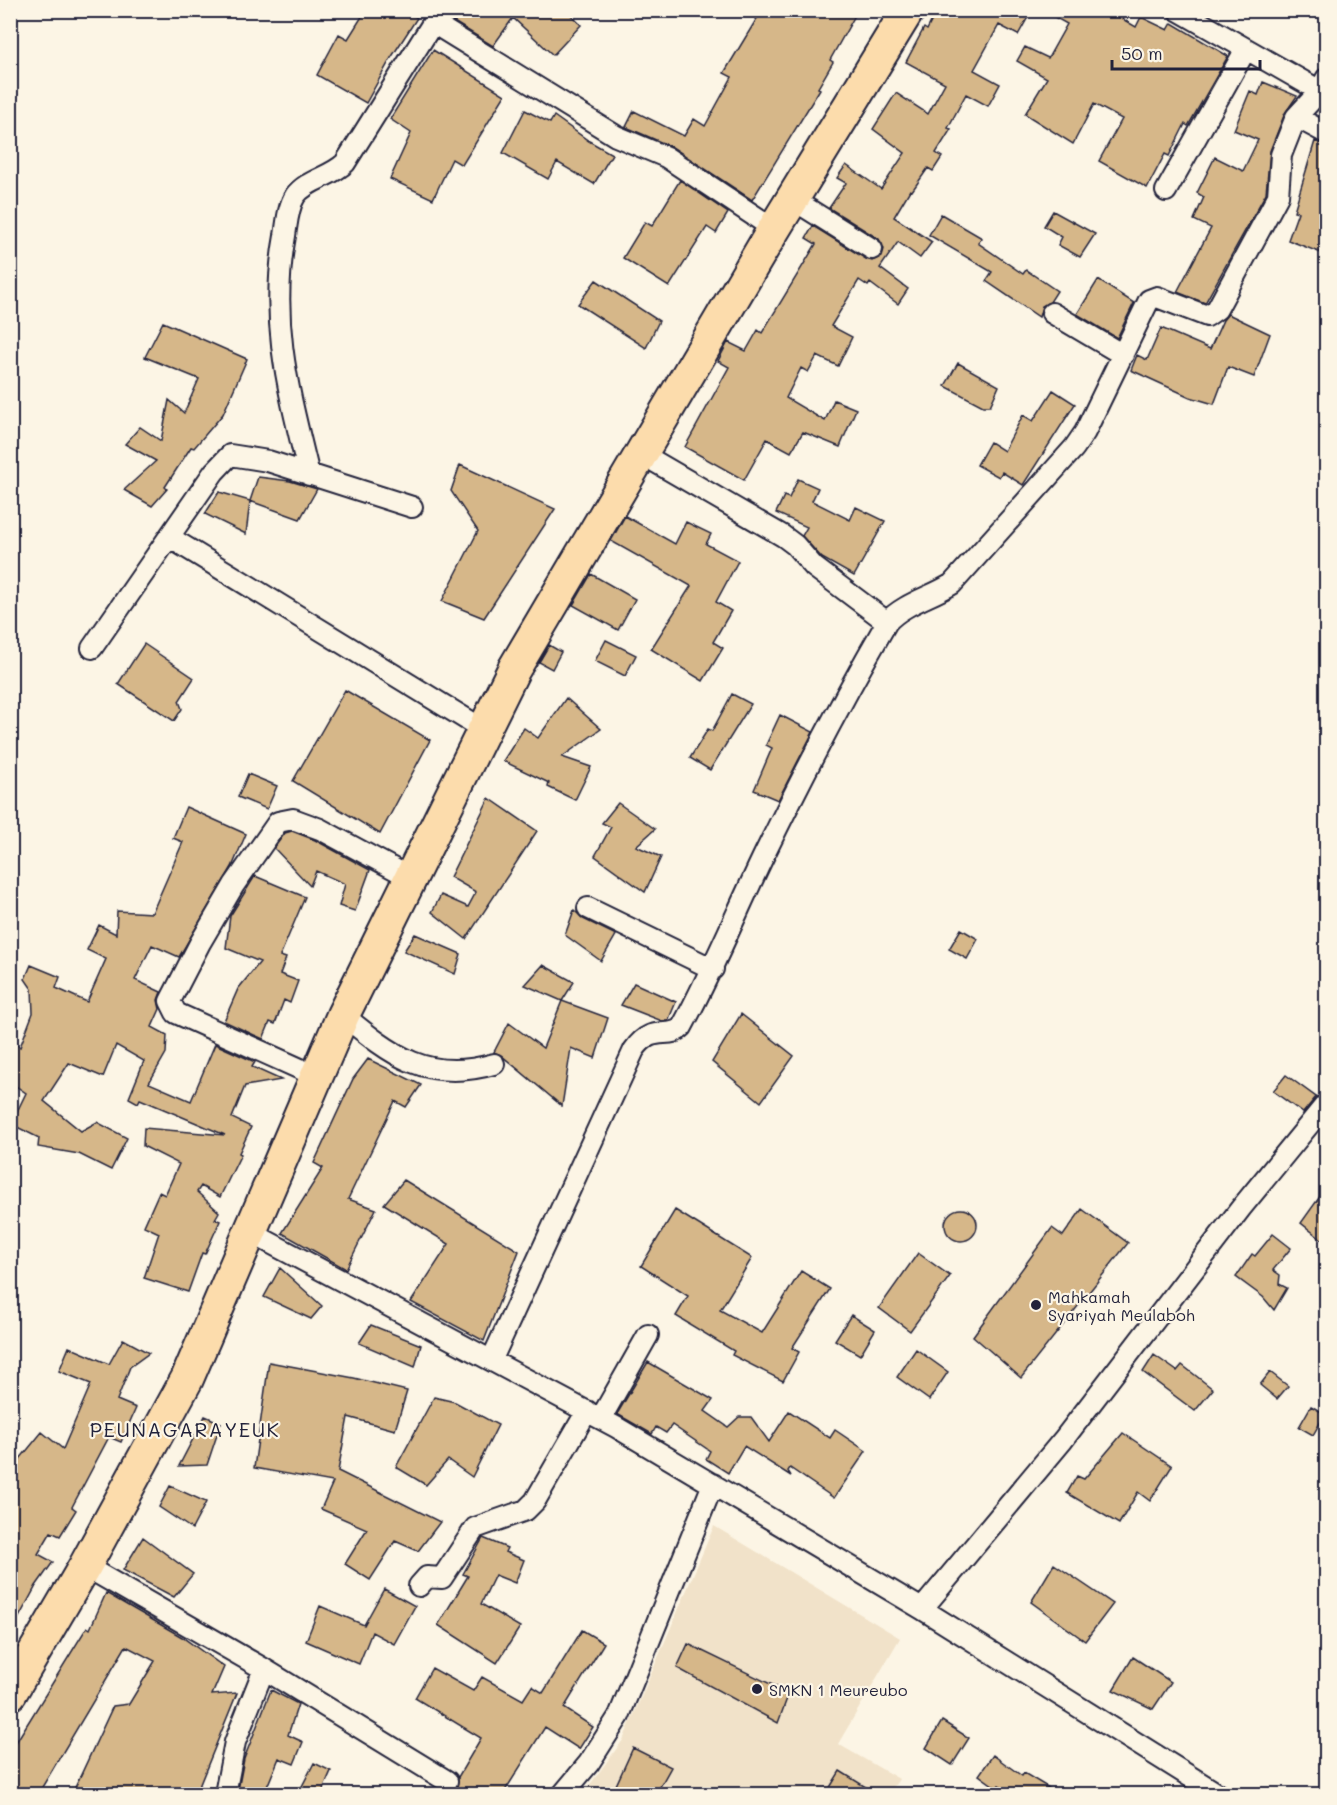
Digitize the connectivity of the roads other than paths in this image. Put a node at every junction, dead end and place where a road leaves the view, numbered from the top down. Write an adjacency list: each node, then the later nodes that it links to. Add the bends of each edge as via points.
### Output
1 (908, 10): 9 (highway)
2 (1178, 10): 4 (street)
3 (437, 17): 10 (street, via 616,135 666,157); 15 (street, via 345,163 301,191 292,204 279,268 278,319 286,382)
4 (1246, 49): 5 (street); 8 (street)
5 (1323, 85): 6 (street)
6 (1296, 117): 7 (street); 13 (street, via 1281,155 1278,196 1217,309 1207,316 1154,297 1145,304)
7 (1326, 133)
8 (1166, 191)
9 (792, 199): 10 (highway); 11 (street)
10 (774, 229): 14 (highway)
11 (872, 249)
12 (1052, 313): 13 (street)
13 (1123, 355): 18 (street, via 1074,448 973,563 952,584 901,610)
14 (640, 453): 18 (street, via 783,536 814,567); 20 (highway, via 514,669)
15 (309, 475): 16 (street); 17 (street, via 247,456 230,455 214,471)
16 (412, 507)
17 (169, 537): 19 (street); 20 (street)
18 (887, 622): 23 (street, via 821,739)
19 (92, 648)
20 (484, 729): 21 (highway)
21 (411, 878): 24 (highway); 26 (street, via 320,829 293,819 278,822 234,885 170,1001 176,1013)
22 (588, 908): 23 (street)
23 (713, 969): 30 (street, via 680,1030 649,1035 634,1050)
24 (344, 1015): 25 (street, via 383,1048 422,1067 460,1071); 26 (highway)
25 (494, 1064)
26 (316, 1076): 28 (highway)
27 (1326, 1104): 35 (street, via 1240,1208 1063,1440)
28 (250, 1232): 30 (street); 33 (highway, via 187,1378)
29 (648, 1335): 31 (street)
30 (492, 1359): 31 (street)
31 (586, 1421): 32 (street); 34 (street, via 531,1506 475,1528 442,1578 427,1577)
32 (712, 1488): 35 (street); 40 (street, via 619,1716 589,1763)
33 (85, 1566): 36 (street); 37 (highway)
34 (419, 1586)
35 (922, 1609): 41 (street)
36 (264, 1669): 38 (street); 39 (street, via 235,1742)
37 (10, 1694)
38 (447, 1781)
39 (225, 1794)
40 (563, 1794)
41 (1218, 1794)

